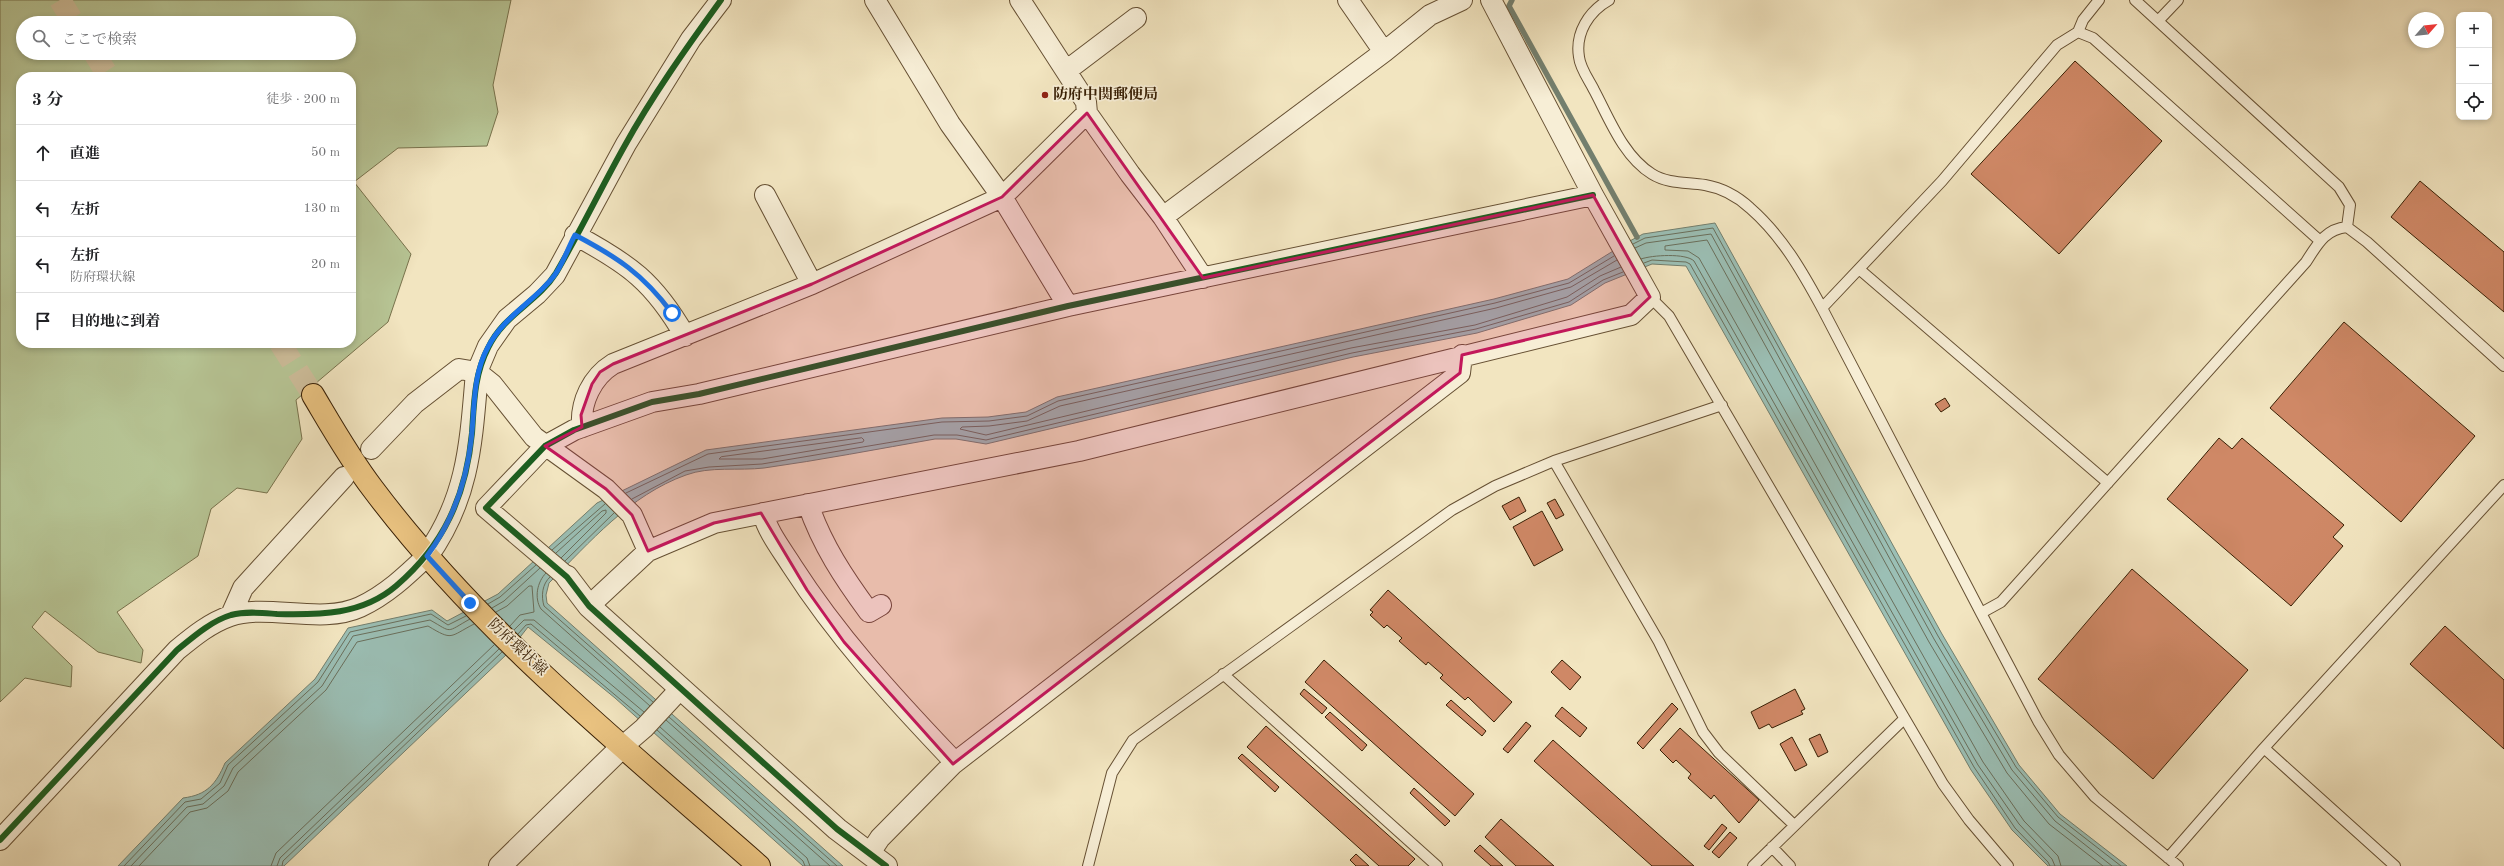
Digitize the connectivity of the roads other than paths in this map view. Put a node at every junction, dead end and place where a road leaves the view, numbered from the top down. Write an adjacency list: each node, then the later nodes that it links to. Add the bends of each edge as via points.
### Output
1 (720, 0): 22 (street, via 691,39 626,144)
2 (875, 0): 19 (street, via 950,124)
3 (1020, 0): 15 (street)
4 (1348, 0): 14 (street)
5 (1462, 0): 14 (street, via 1430,15)
6 (1491, 0): 18 (street)
7 (1610, 0): 29 (lane, via 1593,10 1582,29 1579,58 1622,142 1652,174 1668,181 1707,185 1732,194 1750,208 1779,237 1797,262)
8 (2099, 0): 13 (lane, via 2082,20)
9 (2135, 0): 12 (lane)
10 (2178, 0): 12 (lane)
11 (1136, 18): 15 (street)
12 (2158, 21): 21 (lane, via 2339,187 2350,205)
13 (2078, 32): 23 (lane, via 2094,38); 24 (lane, via 2057,45 1942,181)
14 (1384, 52): 20 (street)
15 (1066, 71): 16 (street, via 1086,102)
16 (1087, 113): 19 (street); 20 (street)
17 (765, 195): 26 (street)
18 (1593, 195): 25 (street); 27 (street)
19 (1002, 197): 26 (street); 28 (street)
20 (1163, 217): 25 (street)
21 (2347, 227): 23 (lane, via 2336,228); 32 (lane, via 2367,242)
22 (575, 235): 30 (street, via 634,270 661,299); 33 (street, via 555,275 507,319 488,346)
23 (2319, 240): 41 (lane, via 2306,262)
24 (1859, 269): 29 (lane); 41 (lane)
25 (1203, 278): 28 (street)
26 (812, 284): 30 (street)
27 (1650, 297): 31 (street, via 1631,315); 35 (lane, via 1669,316)
28 (1068, 306): 36 (street, via 699,394 652,402)
29 (1822, 308): 50 (lane)
30 (685, 336): 36 (street, via 613,364 600,372 592,384 581,415)
31 (1462, 355): 43 (street, via 1080,451); 57 (street, via 1460,373)
32 (2504, 366)
33 (477, 372): 37 (street, via 492,384 534,437); 38 (street, via 459,369 414,404); 46 (street, via 466,472 444,533)
34 (313, 394): 46 (main road, 防府環状線, via 342,444 372,488)
35 (1722, 405): 39 (lane); 54 (lane)
36 (582, 427): 37 (street)
37 (545, 446): 45 (street, via 606,489 632,515); 47 (street, via 486,508)
38 (371, 449)
39 (1554, 461): 52 (lane, via 1495,486 1452,510); 58 (lane, via 1659,642 1703,732 1719,753)
40 (344, 477): 51 (street, via 243,588)
41 (2108, 483): 50 (lane, via 2001,602)
42 (2504, 485): 56 (lane)
43 (808, 504): 44 (street); 48 (street, via 818,532 838,569 864,606 869,612)
44 (763, 513): 45 (street, via 714,523); 57 (street, via 782,551 844,642 948,755)
45 (648, 552): 49 (street)
46 (427, 556): 51 (street, via 394,587 359,608 334,613); 55 (main road, 防府環状線, via 520,652)
47 (567, 577): 49 (street)
48 (880, 605)
49 (589, 606): 53 (street)
50 (1981, 613): 61 (lane, via 2038,721 2059,755 2095,797)
51 (231, 615): 59 (street, via 202,629 177,650)
52 (1223, 674): 65 (lane, via 1134,740 1112,773); 66 (lane)
53 (678, 691): 55 (street, via 644,728); 62 (street, via 837,830)
54 (1904, 719): 58 (lane); 69 (lane, via 1943,784)
55 (623, 746): 63 (street); 64 (main road, 防府環状線)
56 (2264, 748): 61 (lane); 71 (lane)
57 (953, 764): 62 (street, via 880,838)
58 (1794, 825): 60 (lane)
59 (0, 840)
60 (1772, 847): 67 (lane); 68 (lane)
61 (2168, 858): 70 (lane)
62 (878, 859)
63 (500, 866)
64 (759, 866)
65 (1088, 866)
66 (1437, 866)
67 (1753, 866)
68 (1790, 866)
69 (2008, 866)
70 (2178, 866)
71 (2395, 866)

